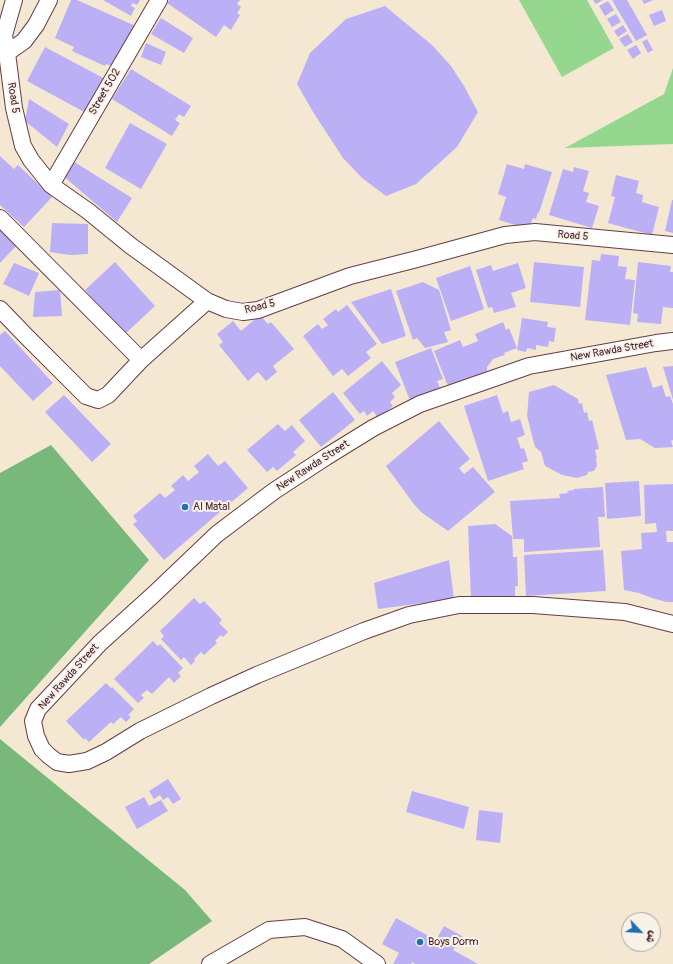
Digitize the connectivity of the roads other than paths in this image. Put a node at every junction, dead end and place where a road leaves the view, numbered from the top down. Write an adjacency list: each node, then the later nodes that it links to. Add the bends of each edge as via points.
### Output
1 (14, 0): 4 (street, Road 5)
2 (49, 0): 4 (street, via 24,41)
3 (159, 0): 5 (street, Street 502)
4 (4, 44): 5 (street, Road 5, via 23,146)
5 (51, 185): 8 (street, Road 5)
6 (0, 218): 11 (street)
7 (673, 245): 8 (street, Road 5, via 535,232 505,235 350,276 258,310 243,312 226,309)
8 (207, 301): 11 (street)
9 (0, 309): 11 (street, via 86,396 92,399 98,400 108,395)
10 (673, 341): 12 (street, New Rawda Street, via 529,366 420,404 373,428 274,491 216,534 100,643 38,709 33,721 36,736 48,756 57,762 68,764 87,761 140,731 257,675 409,615 459,605 533,605 625,612)
11 (141, 360)
12 (673, 624)
13 (216, 963): 14 (street, via 269,930 305,927 342,939)
14 (377, 964)

